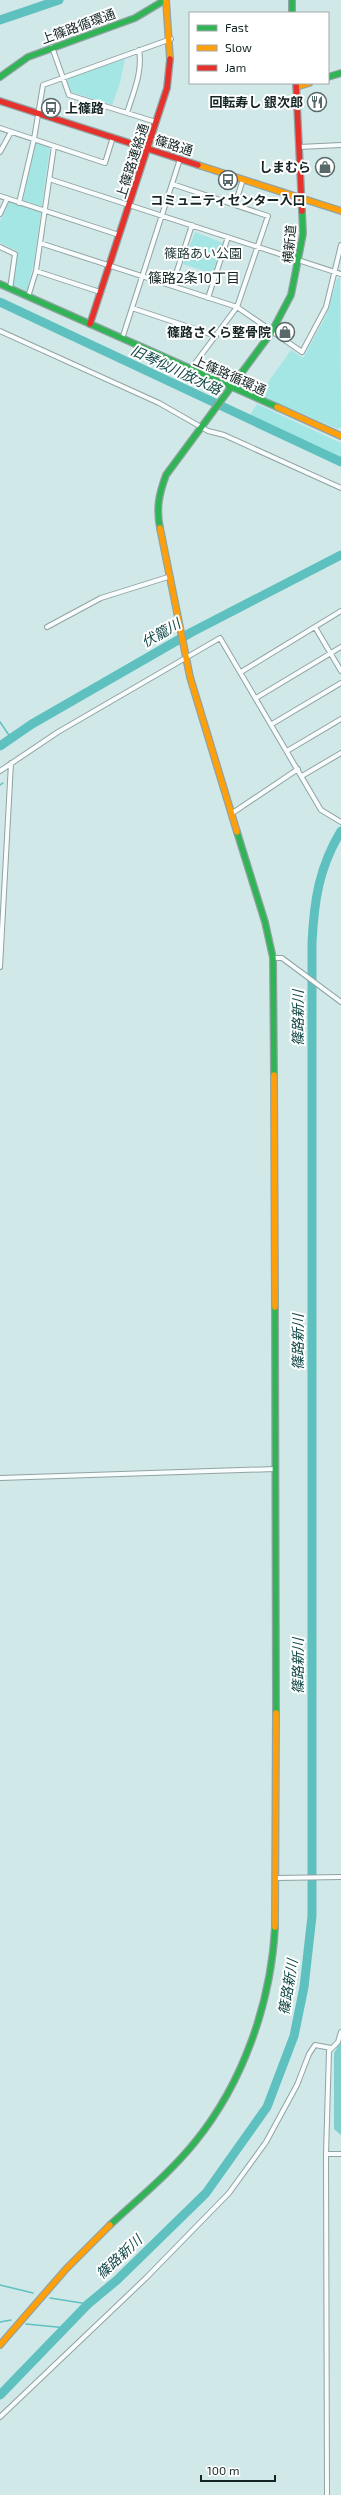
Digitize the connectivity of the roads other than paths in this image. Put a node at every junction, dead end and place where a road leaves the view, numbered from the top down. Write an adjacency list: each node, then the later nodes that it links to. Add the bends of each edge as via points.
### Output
1 (165, 0): 4 (street, 上篠路連絡通); 5 (street, 上篠路循環通, via 134,18)
2 (292, 0): 3 (street)
3 (292, 12)
4 (171, 39): 6 (street); 15 (street, 上篠路連絡通, via 171,64 167,88)
5 (52, 46): 8 (street, 上篠路循環通, via 28,57); 10 (street)
6 (139, 50): 10 (street); 13 (street, via 141,59 137,83)
7 (341, 73): 9 (street)
8 (0, 77)
9 (329, 77)
10 (63, 78): 13 (street, via 69,95); 14 (street, via 43,85)
11 (296, 85): 22 (street, 横新道)
12 (0, 101): 14 (street, 篠路通)
13 (126, 113): 15 (street)
14 (38, 114): 18 (street, 篠路通); 19 (street)
15 (156, 122): 23 (street, 上篠路連絡通)
16 (0, 128): 17 (street)
17 (11, 132): 19 (street); 24 (street)
18 (113, 137): 21 (street, via 105,163); 23 (street, 篠路通)
19 (34, 139): 21 (street); 32 (street)
20 (341, 145): 22 (street)
21 (54, 146): 26 (street)
22 (299, 147): 30 (street, 横新道)
23 (147, 148): 25 (street, 篠路通); 33 (street, 上篠路連絡通)
24 (0, 152)
25 (180, 159): 27 (street, 篠路通); 28 (street)
26 (49, 179): 33 (street); 35 (street)
27 (243, 180): 30 (street, 篠路通); 34 (street)
28 (172, 184): 34 (street); 38 (street)
29 (0, 196): 31 (street)
30 (301, 198): 36 (street, 篠路通); 46 (street, 横新道, via 303,234)
31 (7, 199): 32 (street); 37 (street)
32 (18, 203): 35 (street)
33 (129, 205): 38 (street); 40 (street, 上篠路連絡通)
34 (235, 205): 45 (street, via 268,216)
35 (45, 211): 40 (street); 42 (street)
36 (341, 211)
37 (0, 214)
38 (162, 215): 39 (street); 51 (street)
39 (192, 225): 41 (street); 53 (street)
40 (119, 235): 47 (street, 上篠路連絡通)
41 (228, 237): 45 (street); 57 (street)
42 (40, 243): 47 (street); 48 (street)
43 (341, 245): 49 (street)
44 (0, 247): 54 (street, via 15,254)
45 (258, 247): 46 (street); 58 (street)
46 (300, 261): 49 (street); 62 (street, 横新道, via 291,295)
47 (109, 265): 51 (street); 55 (street, 上篠路連絡通)
48 (36, 271): 55 (street); 56 (street)
49 (335, 272): 50 (street); 62 (street, via 326,307 302,352)
50 (341, 274)
51 (142, 276): 53 (street); 59 (street)
52 (0, 284): 54 (street, 上篠路循環通)
53 (172, 286): 57 (street)
54 (10, 289): 56 (street, 上篠路循環通)
55 (100, 292): 60 (street, 上篠路連絡通)
56 (28, 297): 60 (street, 上篠路循環通)
57 (208, 298): 58 (street)
58 (237, 307): 62 (street); 63 (street)
59 (132, 308): 63 (street); 64 (street)
60 (90, 324): 64 (street, 上篠路循環通)
61 (0, 331): 67 (street, via 159,403)
62 (271, 333): 66 (street, 横新道)
63 (216, 336): 65 (street)
64 (122, 339): 65 (street, 上篠路循環通)
65 (190, 370): 66 (street, 上篠路循環通)
66 (231, 388): 67 (street, 横新道); 68 (street, 上篠路循環通)
67 (202, 426): 69 (street); 70 (street, 横新道, via 166,475 159,494 157,511)
68 (341, 436)
69 (341, 488)
70 (168, 577): 73 (street, via 110,594); 76 (street, 横新道)
71 (341, 611): 72 (street)
72 (315, 627): 75 (street); 78 (street)
73 (47, 628)
74 (341, 648): 75 (street)
75 (331, 653): 77 (street); 80 (street)
76 (185, 656): 78 (street, via 220,638); 85 (street); 89 (street, 横新道, via 203,725)
77 (341, 671)
78 (241, 672): 80 (street)
79 (341, 683): 82 (street)
80 (256, 698): 82 (street)
81 (341, 719): 83 (street)
82 (272, 724): 83 (street)
83 (287, 751): 86 (street)
84 (341, 753): 88 (street)
85 (11, 763): 87 (street); 91 (street)
86 (298, 769): 88 (street); 89 (street)
87 (0, 771)
88 (302, 776): 90 (street, via 323,811)
89 (231, 814): 92 (street, 横新道, via 265,922)
90 (341, 822)
91 (0, 949): 93 (street)
92 (273, 958): 94 (street, via 284,960); 95 (street, 横新道)
93 (0, 967)
94 (341, 1002)
95 (275, 1469): 96 (street); 98 (street, 横新道)
96 (0, 1478)
97 (341, 1877): 98 (street)
98 (277, 1878): 103 (street, 横新道, via 272,1962 261,2010 244,2057 223,2099 196,2141 154,2187 103,2232 50,2287)
99 (341, 2032): 100 (street, via 338,2042)
100 (331, 2048): 101 (street, via 328,2051); 104 (street, via 315,2045 266,2142 215,2210)
101 (326, 2154): 102 (street); 105 (street)
102 (341, 2154)
103 (0, 2345)
104 (0, 2417)
105 (327, 2495)

